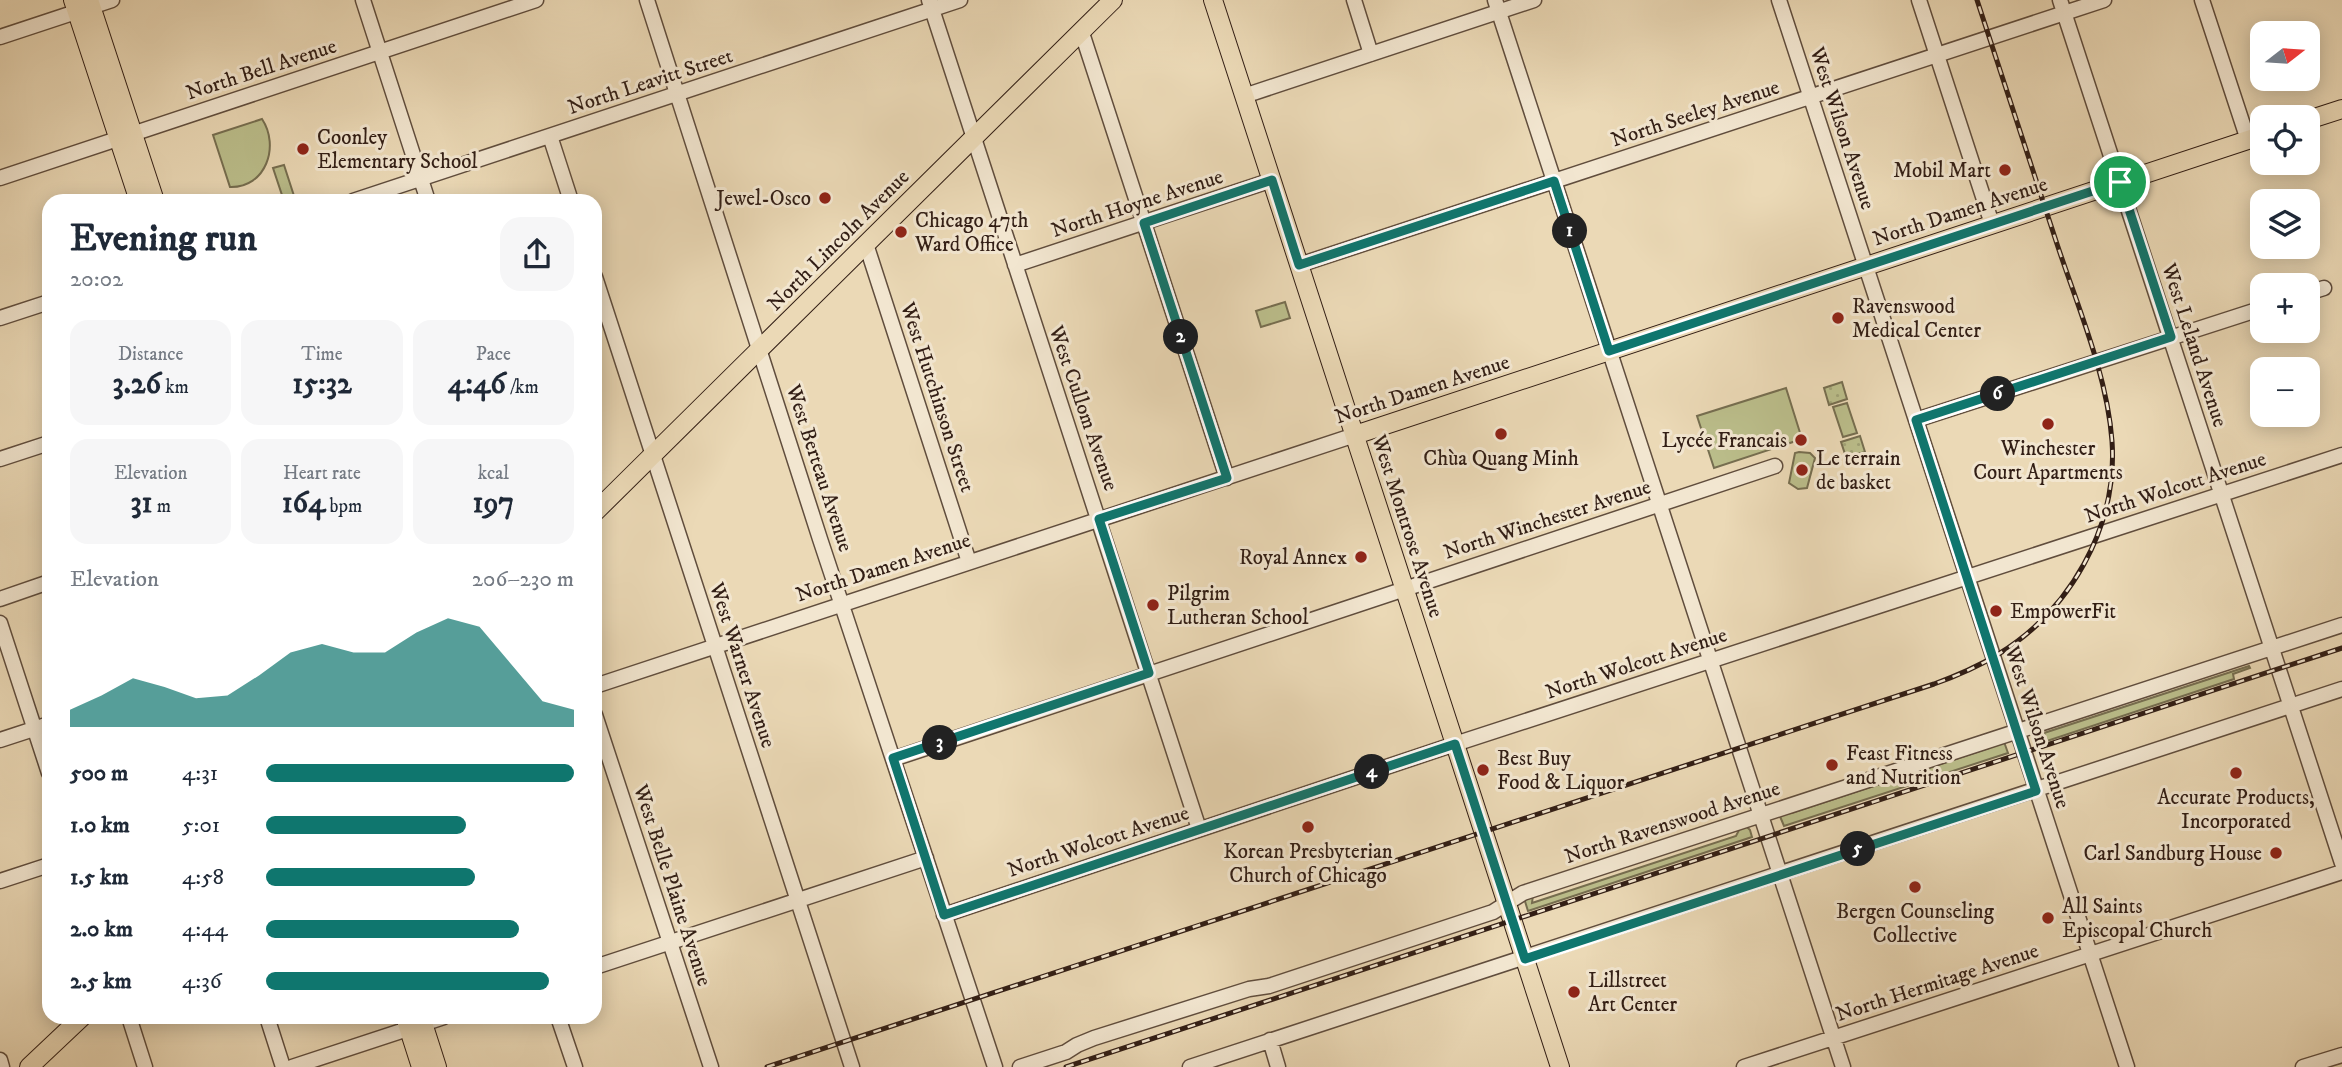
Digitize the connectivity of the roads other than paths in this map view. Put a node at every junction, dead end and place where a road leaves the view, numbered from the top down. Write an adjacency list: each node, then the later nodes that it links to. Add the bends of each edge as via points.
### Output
1 (112, 0): 14 (street)
2 (363, 0): 20 (street)
3 (536, 0): 20 (street, North Bell Avenue)
4 (647, 0): 23 (street, West Berteau Avenue)
5 (960, 0): 15 (street, North Leavitt Street)
6 (1113, 0): 18 (main road, North Lincoln Avenue)
7 (1213, 0): 24 (main road, West Montrose Avenue)
8 (1354, 0): 21 (street)
9 (1534, 0): 16 (street)
10 (1779, 0): 25 (street, West Wilson Avenue)
11 (1919, 0): 22 (street)
12 (2104, 0): 17 (street, North Seeley Avenue)
13 (2202, 0): 28 (street)
14 (83, 5): 19 (street); 29 (main road)
15 (930, 5): 23 (street, North Leavitt Street); 31 (street, West Cullom Avenue)
16 (1497, 6): 21 (street); 36 (street)
17 (2062, 7): 22 (street, North Seeley Avenue); 37 (street, West Leland Avenue)
18 (1081, 30): 31 (main road, North Lincoln Avenue); 43 (street)
19 (0, 37)
20 (380, 52): 29 (street, North Bell Avenue); 34 (street)
21 (1371, 54): 24 (street)
22 (1937, 55): 25 (street, North Seeley Avenue); 44 (street)
23 (677, 94): 30 (street, North Leavitt Street); 56 (street, West Berteau Avenue)
24 (1244, 96): 35 (main road, West Montrose Avenue)
25 (1810, 97): 36 (street, North Seeley Avenue); 48 (street, West Wilson Avenue)
26 (2342, 109): 27 (main road)
27 (2320, 116)
28 (2250, 124)
29 (125, 136): 33 (street, North Bell Avenue); 38 (main road); 39 (main road)
30 (550, 136): 34 (street, North Leavitt Street); 42 (street)
31 (974, 138): 45 (main road, North Lincoln Avenue); 46 (street, West Cullom Avenue)
32 (2250, 139): 37 (main road, North Damen Avenue)
33 (0, 178)
34 (421, 179): 40 (street, North Leavitt Street); 41 (street)
35 (1272, 180): 43 (street, North Hoyne Avenue); 47 (main road, West Montrose Avenue)
36 (1554, 181): 47 (street, North Seeley Avenue); 57 (street)
37 (2120, 182): 44 (main road, North Damen Avenue); 55 (street, West Leland Avenue)
38 (137, 194)
39 (152, 194)
40 (375, 194)
41 (426, 194)
42 (569, 194)
43 (1144, 223): 46 (street, North Hoyne Avenue); 65 (street)
44 (1992, 224): 48 (main road, North Damen Avenue)
45 (866, 244): 56 (main road, North Lincoln Avenue); 70 (street, West Hutchinson Street)
46 (1015, 265): 69 (street, West Cullom Avenue)
47 (1299, 265): 59 (main road, West Montrose Avenue)
48 (1866, 266): 57 (main road, North Damen Avenue); 58 (street, West Wilson Avenue)
49 (2324, 288): 50 (street)
50 (2320, 289)
51 (602, 298): 61 (street, West Warner Avenue)
52 (42, 304): 54 (street)
53 (2250, 312): 55 (street)
54 (0, 318)
55 (2171, 337): 58 (street); 66 (street, West Leland Avenue)
56 (760, 349): 61 (main road, North Lincoln Avenue); 75 (street, West Berteau Avenue)
57 (1609, 351): 59 (main road, North Damen Avenue); 67 (street)
58 (1916, 420): 71 (street, West Wilson Avenue)
59 (1355, 435): 65 (street, North Damen Avenue); 73 (main road, West Montrose Avenue)
60 (42, 445): 63 (street)
61 (653, 455): 68 (main road, North Lincoln Avenue); 78 (street, West Warner Avenue)
62 (2342, 455): 66 (street, North Wolcott Avenue)
63 (0, 458)
64 (1775, 466): 67 (street, North Winchester Avenue)
65 (1227, 478): 69 (street, North Damen Avenue)
66 (2222, 493): 71 (street, North Wolcott Avenue); 79 (street, West Leland Avenue)
67 (1659, 504): 73 (street, North Winchester Avenue); 80 (street)
68 (602, 505)
69 (1099, 519): 70 (street, North Damen Avenue); 81 (street, West Cullom Avenue)
70 (969, 562): 75 (street, North Damen Avenue)
71 (1967, 578): 80 (street, North Wolcott Avenue); 87 (street, West Wilson Avenue)
72 (42, 584): 74 (street)
73 (1404, 588): 81 (street, North Winchester Avenue); 90 (main road, West Montrose Avenue)
74 (0, 599)
75 (842, 604): 78 (street, North Damen Avenue); 92 (street, West Berteau Avenue)
76 (0, 623): 86 (street)
77 (2342, 625): 79 (street, North Ravenswood Avenue)
78 (715, 646): 82 (street, North Damen Avenue); 102 (street, West Warner Avenue)
79 (2273, 649): 84 (street, West Leland Avenue); 87 (street, North Ravenswood Avenue)
80 (1711, 661): 90 (street, North Wolcott Avenue); 94 (street)
81 (1149, 673): 92 (street, North Winchester Avenue); 95 (street, West Cullom Avenue)
82 (602, 684)
83 (2342, 689): 84 (street)
84 (2291, 706): 93 (street); 97 (street, West Leland Avenue)
85 (42, 726): 86 (street)
86 (34, 729): 89 (street); 91 (street)
87 (2017, 732): 93 (street, West Wilson Avenue); 94 (street, North Ravenswood Avenue)
88 (602, 736): 105 (street, West Belle Plaine Avenue)
89 (0, 740)
90 (1455, 744): 95 (street, North Wolcott Avenue); 103 (main road, West Montrose Avenue)
91 (42, 752)
92 (893, 758): 96 (street, West Berteau Avenue)
93 (2036, 791): 100 (street); 106 (street, West Wilson Avenue)
94 (1761, 815): 100 (street); 103 (street, North Ravenswood Avenue)
95 (1199, 829): 104 (street, North Wolcott Avenue)
96 (926, 858): 102 (street); 104 (street, West Berteau Avenue)
97 (2342, 863)
98 (42, 867): 101 (street)
99 (2342, 872): 106 (street, North Hermitage Avenue)
100 (1780, 874): 107 (street); 116 (street)
101 (0, 881)
102 (797, 900): 105 (street); 129 (street, West Warner Avenue)
103 (1506, 901): 107 (main road, West Montrose Avenue); 131 (street, North Ravenswood Avenue, via 1493,912 1094,1038)
104 (944, 915): 130 (street, West Berteau Avenue)
105 (670, 942): 108 (street); 128 (street, West Belle Plaine Avenue)
106 (2090, 954): 116 (street, North Hermitage Avenue); 137 (street, West Wilson Avenue)
107 (1525, 959): 117 (street); 134 (main road, West Montrose Avenue)
108 (602, 965)
109 (75, 1024): 121 (main road)
110 (131, 1024): 122 (street)
111 (269, 1024): 123 (street)
112 (406, 1024): 124 (street)
113 (414, 1024): 125 (main road)
114 (416, 1024): 126 (main road)
115 (560, 1024): 127 (street)
116 (1834, 1038): 135 (street, North Hermitage Avenue); 136 (street)
117 (1270, 1040): 132 (street); 133 (street)
118 (2342, 1055): 138 (street)
119 (0, 1060): 120 (street)
120 (2, 1067)
121 (29, 1067)
122 (145, 1067)
123 (283, 1067)
124 (292, 1067)
125 (421, 1067)
126 (437, 1067)
127 (575, 1067)
128 (711, 1067)
129 (852, 1067)
130 (995, 1067)
131 (1020, 1067)
132 (1190, 1067)
133 (1279, 1067)
134 (1560, 1067)
135 (1744, 1067)
136 (1843, 1067)
137 (2127, 1067)
138 (2303, 1067)

